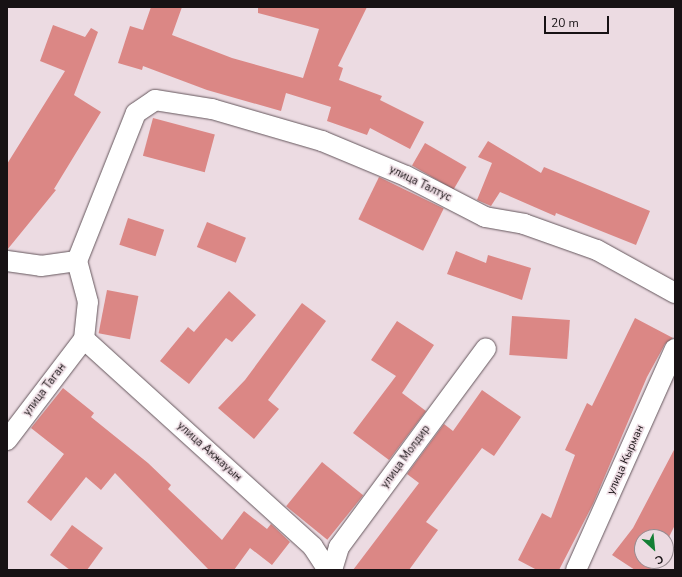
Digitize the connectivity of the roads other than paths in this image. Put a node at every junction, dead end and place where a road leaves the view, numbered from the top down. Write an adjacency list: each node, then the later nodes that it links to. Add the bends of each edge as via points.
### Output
1 (7, 261): 2 (street, via 41,266)
2 (77, 261): 3 (street, улица Талтус, via 136,113 155,100 212,110 322,140 406,176 485,217 524,224 597,250); 4 (street, via 88,302)
3 (675, 293)
4 (84, 339): 7 (street, улица Таган); 8 (street, улица Акжауын, via 313,547)
5 (486, 348): 9 (street, улица Молдир, via 339,547)
6 (675, 349): 10 (street, улица Кырман)
7 (7, 440)
8 (328, 570)
9 (332, 570)
10 (576, 570)

